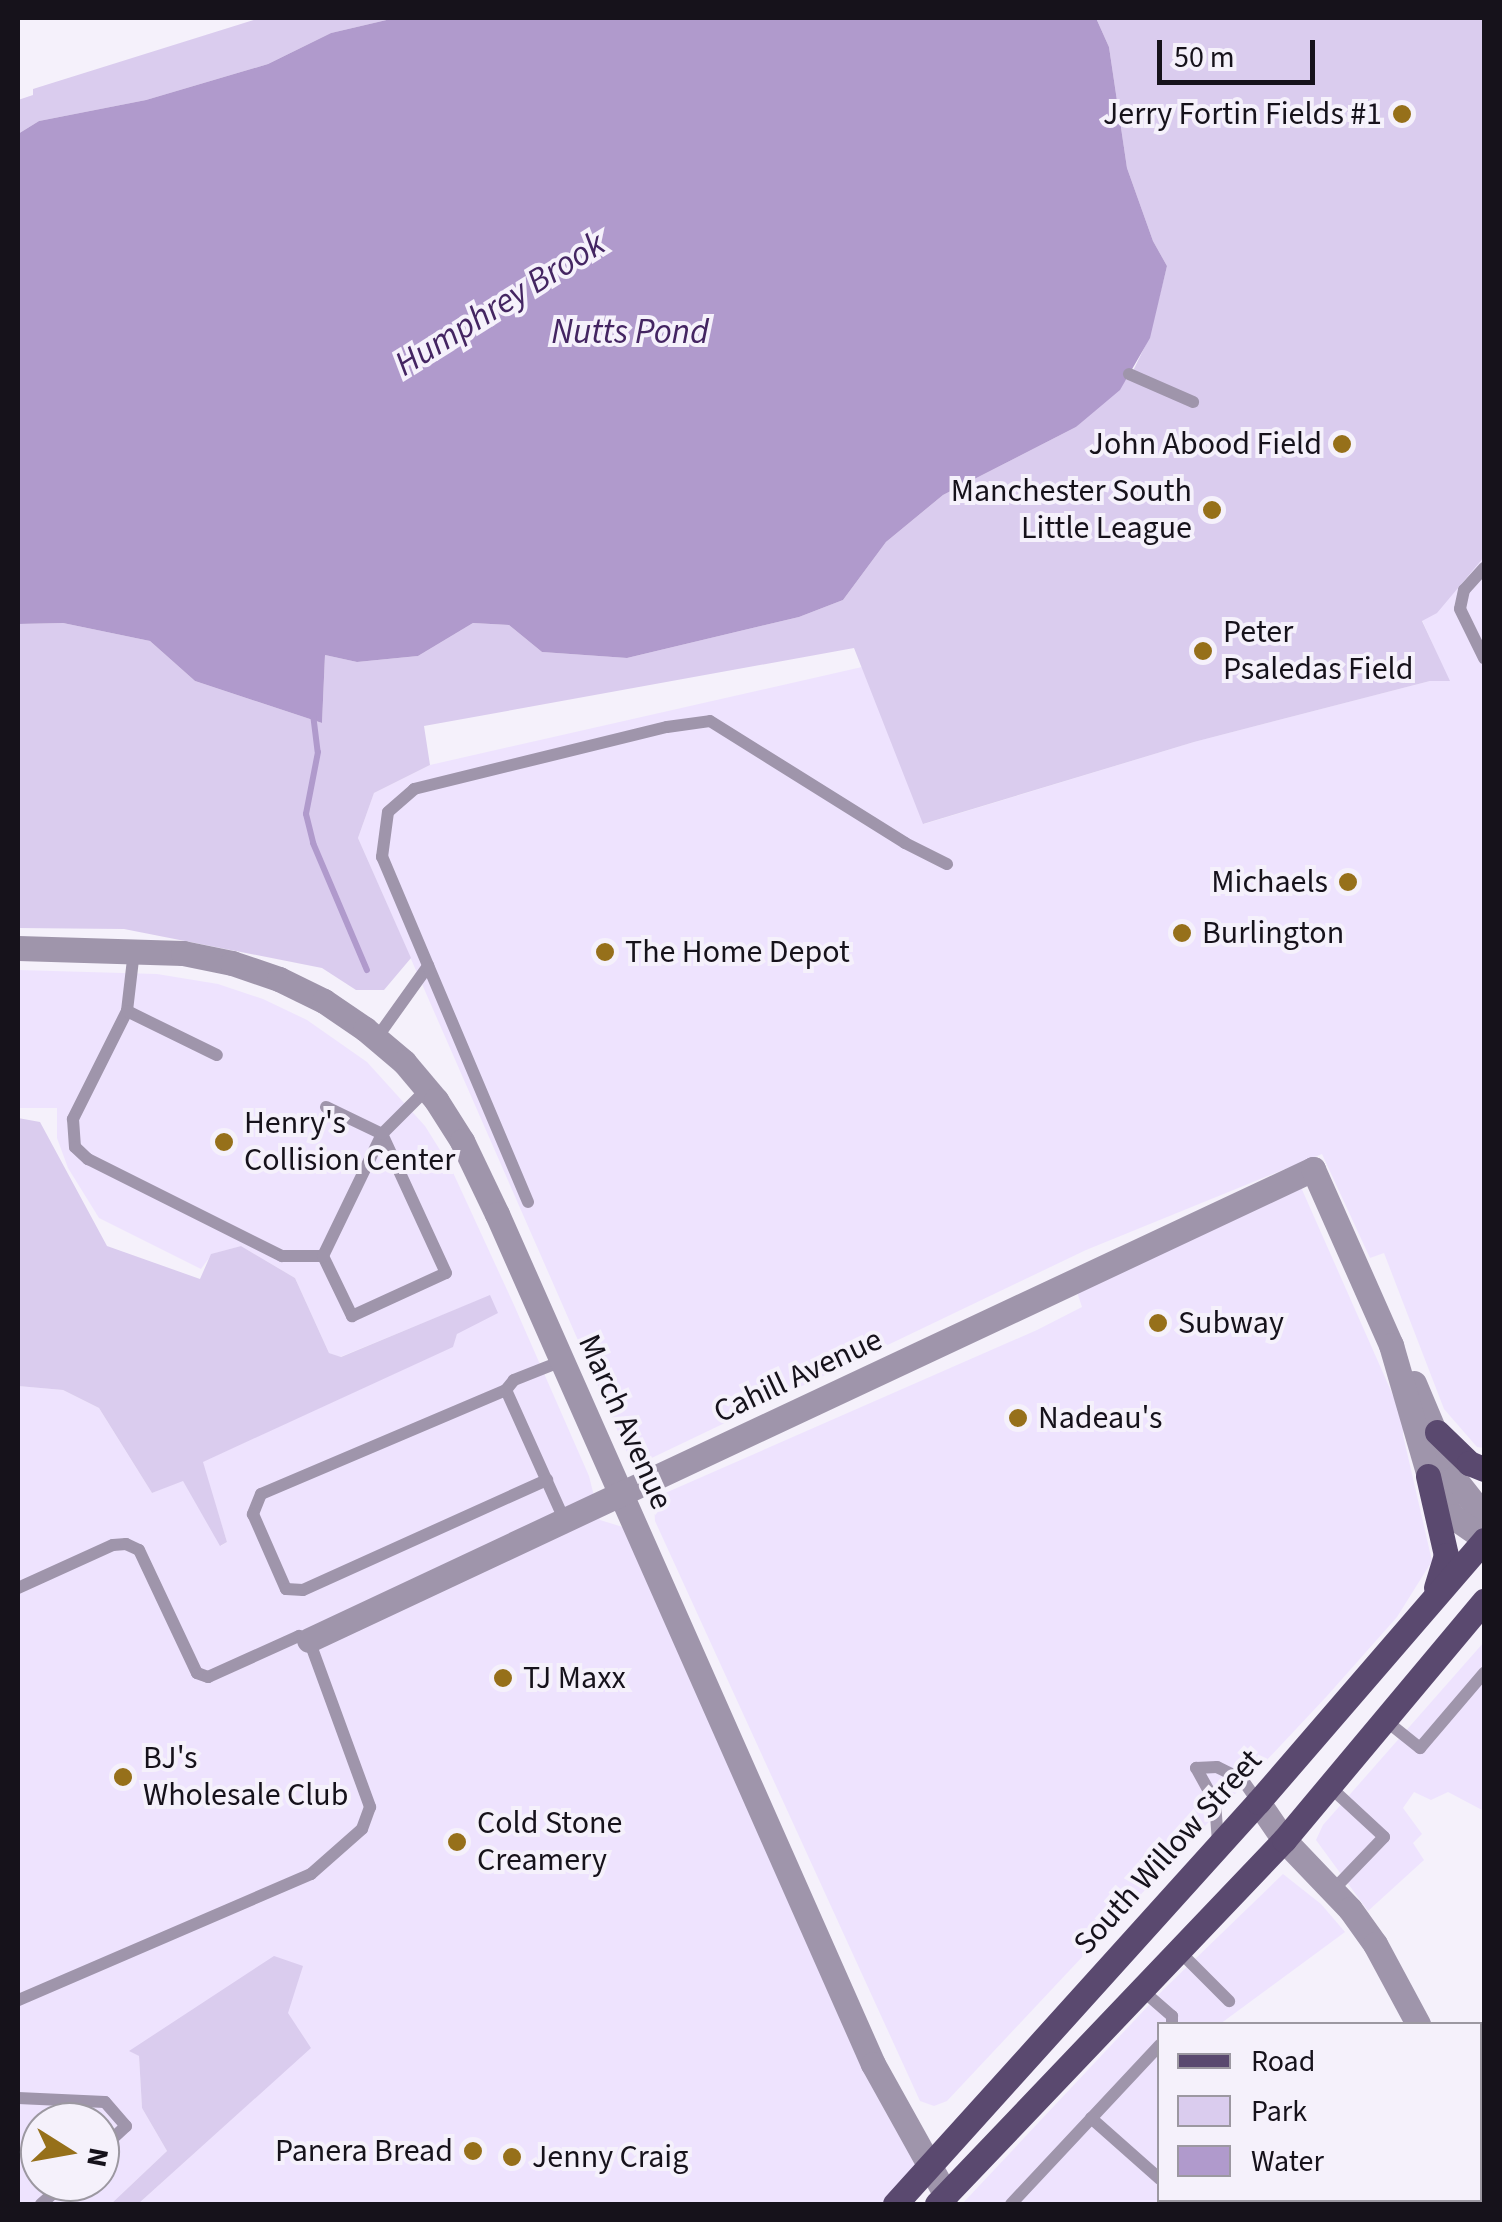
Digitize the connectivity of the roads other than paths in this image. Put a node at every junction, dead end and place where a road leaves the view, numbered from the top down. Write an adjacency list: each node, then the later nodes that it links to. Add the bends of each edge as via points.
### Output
1 (1129, 374): 2 (lane)
2 (1194, 402)
3 (1484, 568): 4 (lane, via 1464,590 1460,610)
4 (1484, 658)
5 (947, 864): 8 (lane, via 710,721 667,727 414,789 388,812 382,856)
6 (18, 948): 7 (street, March Avenue)
7 (134, 948): 9 (lane); 10 (street, March Avenue, via 232,963 279,980 324,1001)
8 (428, 966): 10 (lane); 15 (lane)
9 (128, 1010): 11 (lane); 16 (lane, via 73,1119 76,1147 282,1256)
10 (376, 1039): 12 (street, March Avenue)
11 (217, 1055)
12 (427, 1089): 14 (lane); 18 (street, March Avenue, via 462,1141)
13 (326, 1107): 14 (lane)
14 (382, 1134): 16 (lane); 16 (lane, via 446,1273 352,1316)
15 (528, 1202)
16 (323, 1256)
17 (1391, 1345): 20 (street); 22 (street); 24 (street, Cahill Avenue, via 1313,1170)
18 (562, 1361): 19 (lane, via 514,1380); 24 (street, March Avenue)
19 (506, 1390): 23 (lane); 23 (lane, via 261,1494 253,1514 286,1589 303,1590)
20 (1437, 1432): 21 (main road); 25 (street, via 1454,1478)
21 (1484, 1470)
22 (1428, 1476): 27 (street, via 1452,1516); 30 (main road, via 1446,1566)
23 (547, 1480): 26 (lane)
24 (621, 1495): 26 (street, Cahill Avenue); 49 (street, March Avenue, via 872,2064)
25 (1484, 1516)
26 (565, 1521): 31 (street, Cahill Avenue)
27 (1484, 1539): 30 (main road, South Willow Street)
28 (18, 1588): 31 (lane, via 126,1544 139,1550 197,1673 208,1677 299,1636)
29 (1482, 1608): 33 (main road)
30 (1414, 1621): 35 (main road, South Willow Street)
31 (308, 1640): 41 (lane, via 370,1806 362,1829 311,1874)
32 (1484, 1673): 33 (lane, via 1420,1748)
33 (1384, 1720): 34 (main road)
34 (1329, 1786): 36 (main road); 38 (lane, via 1384,1837)
35 (1258, 1802): 36 (street); 37 (main road, South Willow Street); 37 (lane, via 1242,1779 1217,1767 1196,1768 1215,1802)
36 (1284, 1840): 38 (street); 39 (main road)
37 (1218, 1842): 49 (main road, South Willow Street)
38 (1332, 1891): 44 (street, via 1393,1969)
39 (1179, 1951): 40 (main road); 42 (lane)
40 (1142, 1990): 43 (lane); 51 (main road)
41 (18, 2000)
42 (1229, 2001)
43 (1172, 2022)
44 (1417, 2022)
45 (1157, 2048): 48 (lane)
46 (18, 2098): 47 (lane)
47 (105, 2102)
48 (1091, 2118): 50 (lane); 53 (lane)
49 (931, 2168): 51 (street, March Avenue); 52 (main road, South Willow Street)
50 (1157, 2176)
51 (947, 2201)
52 (896, 2204)
53 (1011, 2204)

